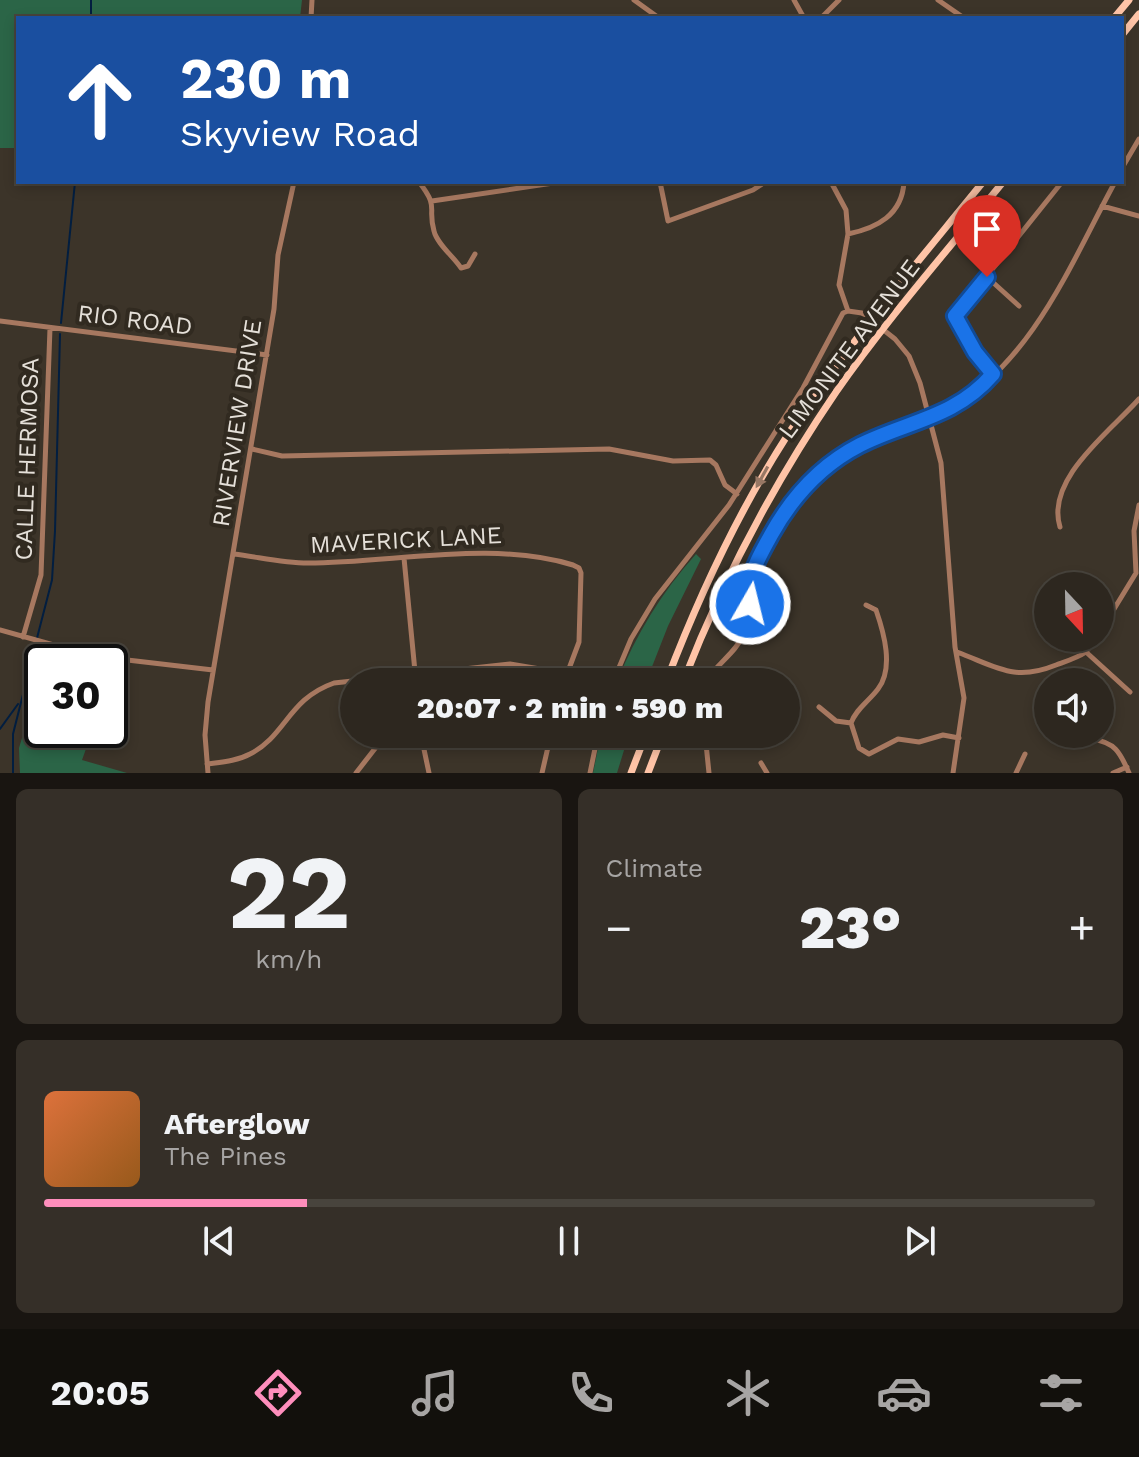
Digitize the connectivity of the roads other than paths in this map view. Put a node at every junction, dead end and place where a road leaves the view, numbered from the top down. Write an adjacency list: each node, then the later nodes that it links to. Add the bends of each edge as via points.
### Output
1 (634, 0): 6 (street)
2 (839, 0): 7 (street)
3 (938, 0): 8 (street)
4 (1129, 0): 9 (main road)
5 (1139, 14): 10 (main road)
6 (656, 16)
7 (823, 16)
8 (961, 16)
9 (1116, 16)
10 (1124, 33)
11 (1139, 139): 12 (street)
12 (1124, 165)
13 (294, 184): 36 (street, RIVERVIEW DRIVE, via 278,255)
14 (420, 184): 24 (street)
15 (547, 184): 24 (street)
16 (660, 184): 17 (street, via 668,221)
17 (762, 184)
18 (832, 184): 27 (street, via 846,210)
19 (904, 184): 27 (street, via 896,209 871,229)
20 (981, 184): 33 (main road, LIMONITE AVENUE)
21 (1001, 184): 35 (main road, LIMONITE AVENUE)
22 (1060, 184): 29 (street)
23 (1114, 184): 25 (street)
24 (432, 201): 28 (street, via 434,234 460,267 468,266)
25 (1102, 206): 26 (street); 37 (street, via 1026,341)
26 (1139, 216)
27 (848, 234): 31 (street, via 839,285)
28 (475, 254)
29 (987, 277): 30 (street); 37 (street, via 955,316)
30 (1019, 306)
31 (848, 311): 33 (street); 41 (street)
32 (0, 321): 34 (street, RIO ROAD)
33 (870, 321): 35 (street); 57 (main road, LIMONITE AVENUE, one-way to 57, via 766,469 711,575)
34 (53, 328): 36 (street, RIO ROAD); 49 (street, CALLE HERMOSA, via 41,575)
35 (883, 330): 39 (street, via 913,363); 58 (main road, LIMONITE AVENUE, via 788,466 728,577)
36 (267, 355): 40 (street, RIVERVIEW DRIVE)
37 (993, 374): 39 (street, via 969,397)
38 (1139, 399): 43 (street, via 1070,475 1059,499)
39 (930, 419): 50 (street, via 945,489); 59 (street, via 843,455 805,487 778,523 750,576 744,633)
40 (252, 449): 41 (street, via 282,456 609,449 673,461 710,460); 44 (street, RIVERVIEW DRIVE)
41 (737, 494): 56 (street, via 655,599)
42 (1139, 505): 47 (street, via 1137,566)
43 (1060, 527)
44 (234, 554): 45 (street, MAVERICK LANE, via 310,563); 60 (street, RIVERVIEW DRIVE)
45 (404, 558): 52 (street); 55 (street, MAVERICK LANE, via 520,553 579,568 581,629)
46 (866, 605): 64 (street, via 876,610 881,626 885,677)
47 (1114, 610)
48 (0, 630): 49 (street)
49 (23, 637): 60 (street, via 93,656)
50 (956, 651): 51 (street, via 1027,675); 65 (street, via 964,698)
51 (1086, 652): 62 (street)
52 (414, 668)
53 (472, 668): 54 (street)
54 (534, 668)
55 (569, 668)
56 (619, 668)
57 (672, 668)
58 (689, 668)
59 (716, 668)
60 (213, 670): 76 (street, RIVERVIEW DRIVE)
61 (340, 683): 76 (street, via 301,701 260,748 241,758)
62 (1130, 692)
63 (819, 707): 64 (street, via 836,721)
64 (851, 723): 65 (street, via 859,748 869,754 898,739)
65 (959, 738): 87 (street)
66 (1114, 746): 77 (street)
67 (375, 748): 79 (street)
68 (424, 748): 80 (street)
69 (548, 748): 81 (street)
70 (595, 748): 82 (street)
71 (641, 748): 83 (main road)
72 (658, 748): 84 (main road)
73 (706, 748): 85 (street)
74 (1025, 754): 88 (street)
75 (761, 763): 86 (street)
76 (207, 764): 78 (street, RIVERVIEW DRIVE)
77 (1128, 770): 89 (street)
78 (208, 773)
79 (356, 773)
80 (429, 773)
81 (542, 773)
82 (590, 773)
83 (631, 773)
84 (648, 773)
85 (709, 773)
86 (767, 773)
87 (953, 773)
88 (1016, 773)
89 (1113, 773)

